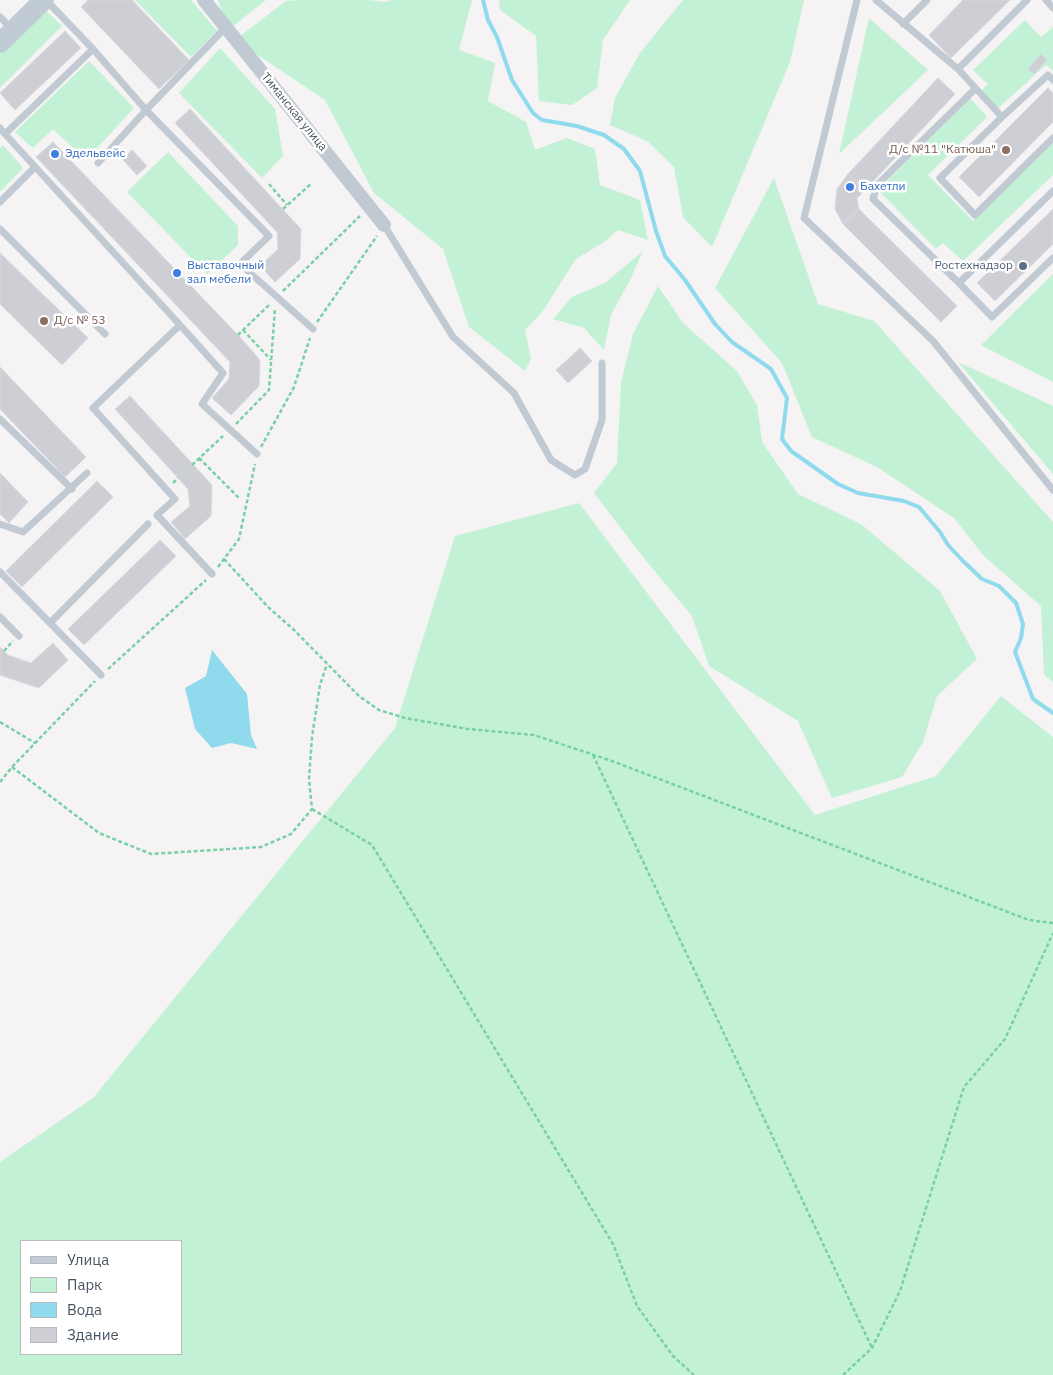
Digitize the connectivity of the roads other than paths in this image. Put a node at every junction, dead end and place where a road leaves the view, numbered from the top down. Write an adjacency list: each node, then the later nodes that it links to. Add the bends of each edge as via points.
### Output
1 (44, 0): 11 (street); 12 (lane)
2 (204, 0): 10 (street, Тиманская улица)
3 (857, 0): 36 (lane, via 804,218 932,341)
4 (876, 0): 9 (lane)
5 (927, 0): 9 (lane)
6 (1027, 0): 13 (lane)
7 (1046, 0): 8 (lane)
8 (1053, 8)
9 (903, 24): 13 (lane)
10 (226, 27): 16 (lane); 24 (street, Тиманская улица)
11 (4, 30)
12 (93, 49): 16 (lane); 18 (lane)
13 (958, 69): 15 (lane)
14 (1053, 80): 17 (lane, via 1048,75)
15 (974, 89): 17 (lane); 27 (lane, via 877,185 873,199)
16 (146, 110): 20 (lane); 29 (lane, via 269,236 240,264)
17 (1002, 117): 19 (lane, via 940,178 975,215)
18 (2, 131): 21 (lane)
19 (1053, 138)
20 (98, 163)
21 (35, 166): 23 (lane); 28 (lane)
22 (1053, 191): 27 (lane)
23 (0, 202)
24 (384, 225): 31 (lane, via 453,337 514,393 551,460 575,475 586,469 602,420)
25 (0, 229): 30 (lane)
26 (1053, 258): 27 (lane, via 992,317)
27 (959, 283)
28 (180, 325): 33 (lane, via 223,373 202,404); 40 (lane, via 93,408 175,500 157,516)
29 (313, 329)
30 (105, 334)
31 (602, 363)
32 (0, 419): 35 (lane)
33 (257, 454)
34 (87, 473): 35 (lane)
35 (72, 489): 37 (lane, via 23,532)
36 (1053, 490)
37 (0, 524)
38 (148, 524): 42 (lane)
39 (0, 572): 42 (lane)
40 (212, 574)
41 (0, 617): 43 (lane)
42 (50, 623): 44 (lane)
43 (18, 636)
44 (101, 675)

